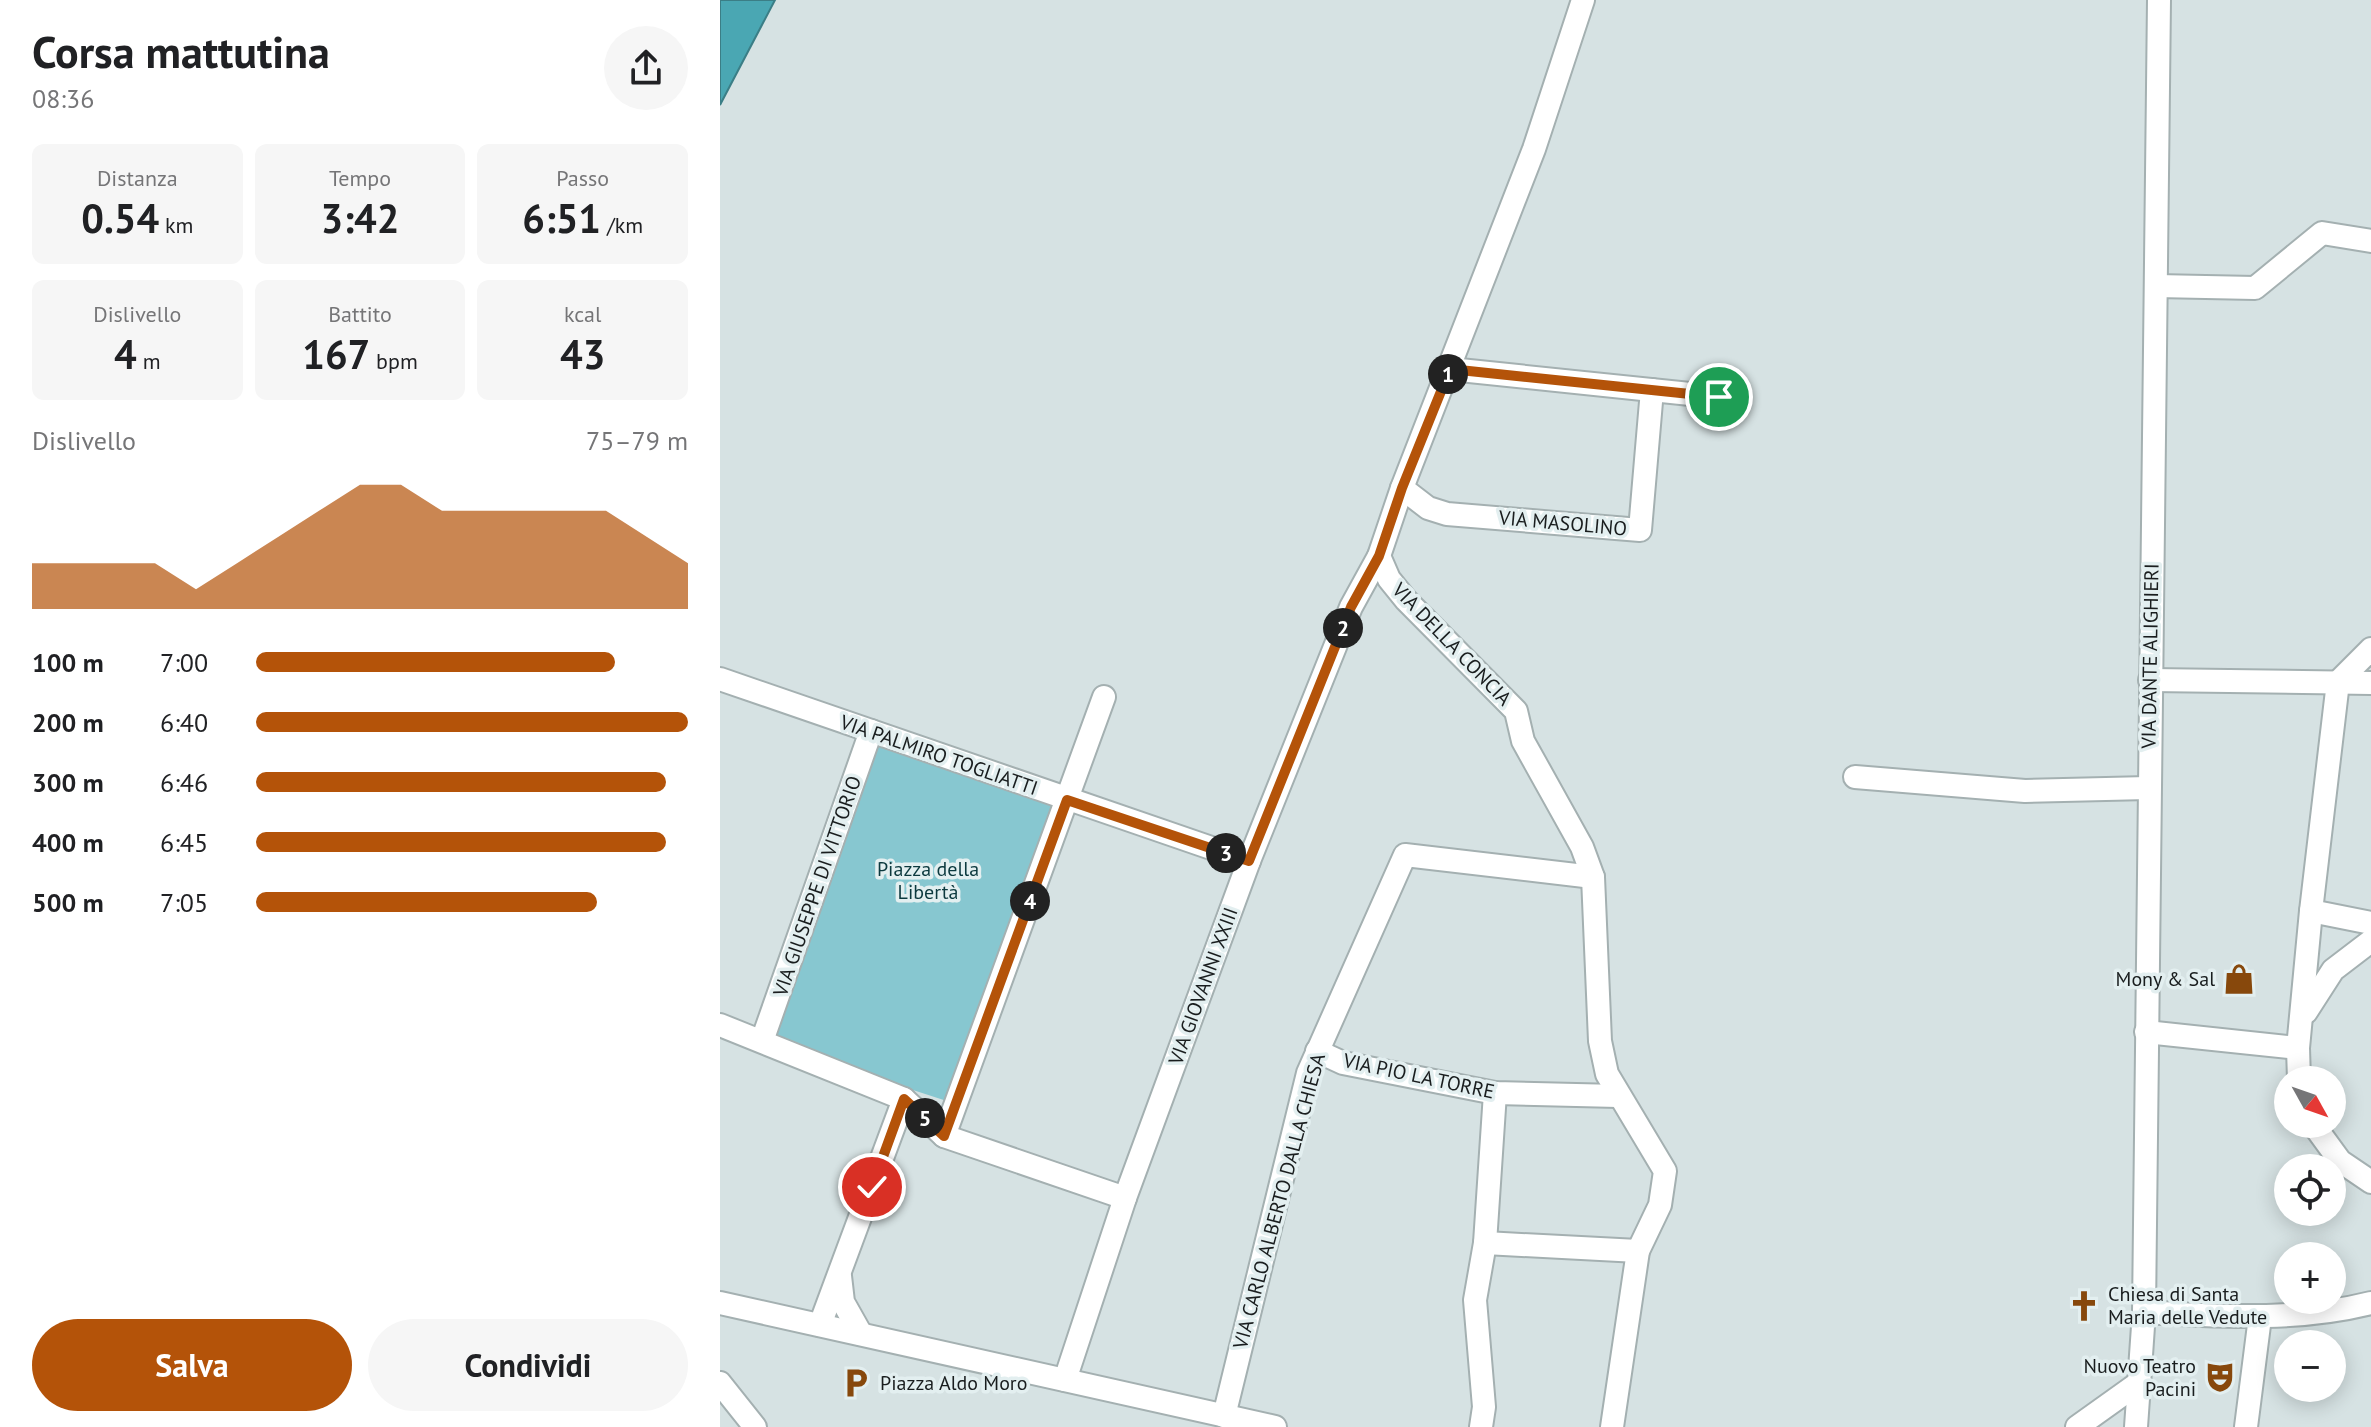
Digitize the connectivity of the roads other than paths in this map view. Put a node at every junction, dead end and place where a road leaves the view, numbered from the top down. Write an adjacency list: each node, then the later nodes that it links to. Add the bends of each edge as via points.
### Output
1 (1583, 0): 5 (street, via 1534,149)
2 (2159, 0): 4 (street, VIA DANTE ALIGHIERI)
3 (2371, 241): 4 (street, via 2322,233 2255,288)
4 (2156, 286): 12 (street, VIA DANTE ALIGHIERI)
5 (1450, 369): 6 (street); 8 (street)
6 (1652, 390): 7 (street); 8 (street, VIA MASOLINO, via 1640,530 1447,514 1428,508)
7 (1719, 397)
8 (1402, 488): 9 (street)
9 (1379, 556): 20 (street, VIA GIOVANNI XXIII, via 1351,607); 21 (street, VIA DELLA CONCIA, via 1406,600 1516,711 1523,741)
10 (2371, 649): 13 (street)
11 (720, 679): 16 (street, VIA PALMIRO TOGLIATTI)
12 (2150, 680): 13 (street); 18 (street, VIA DANTE ALIGHIERI)
13 (2338, 682): 14 (street); 22 (street)
14 (2371, 683)
15 (1104, 697): 19 (street)
16 (871, 731): 19 (street, VIA PALMIRO TOGLIATTI); 27 (street, VIA GIUSEPPE DI VITTORIO)
17 (1855, 777): 18 (street, via 2025,791)
18 (2148, 788): 26 (street, VIA DANTE ALIGHIERI)
19 (1067, 800): 20 (street, VIA PALMIRO TOGLIATTI); 34 (street)
20 (1249, 861): 37 (street, VIA GIOVANNI XXIII)
21 (1593, 877): 29 (street, VIA CARLO ALBERTO DALLA CHIESA, via 1405,855); 32 (street, VIA DELLA CONCIA, via 1600,1041)
22 (2311, 911): 23 (street); 28 (street)
23 (2371, 923)
24 (2371, 941): 28 (street, via 2345,957 2322,983 2306,1014)
25 (720, 1025): 27 (street)
26 (2146, 1032): 28 (street); 43 (street, VIA DANTE ALIGHIERI)
27 (762, 1041): 33 (street)
28 (2298, 1048): 30 (street)
29 (1317, 1051): 31 (street, VIA PIO LA TORRE, via 1343,1063); 50 (street, VIA CARLO ALBERTO DALLA CHIESA)
30 (2299, 1066)
31 (1495, 1093): 32 (street, VIA PIO LA TORRE); 38 (street)
32 (1618, 1096): 39 (street, VIA DELLA CONCIA, via 1665,1171 1660,1205)
33 (904, 1099): 34 (street); 40 (street)
34 (944, 1136): 37 (street)
35 (2323, 1138): 36 (street, via 2340,1161)
36 (2371, 1182)
37 (1125, 1198): 47 (street, VIA GIOVANNI XXIII)
38 (1485, 1243): 39 (street); 53 (street, via 1475,1300)
39 (1638, 1251): 54 (street, VIA DELLA CONCIA)
40 (840, 1275): 45 (street); 46 (street, via 843,1302)
41 (720, 1303): 45 (street)
42 (2371, 1303): 44 (street)
43 (2144, 1312): 44 (street); 48 (street, VIA DANTE ALIGHIERI)
44 (2260, 1317): 57 (street)
45 (820, 1325): 46 (street)
46 (861, 1334): 47 (street)
47 (1065, 1380): 50 (street)
48 (2140, 1382): 55 (street); 56 (street, VIA DANTE ALIGHIERI)
49 (720, 1383): 51 (street)
50 (1224, 1416): 52 (street)
51 (755, 1427)
52 (1275, 1427)
53 (1481, 1427)
54 (1612, 1427)
55 (2077, 1427)
56 (2136, 1427)
57 (2246, 1427)

